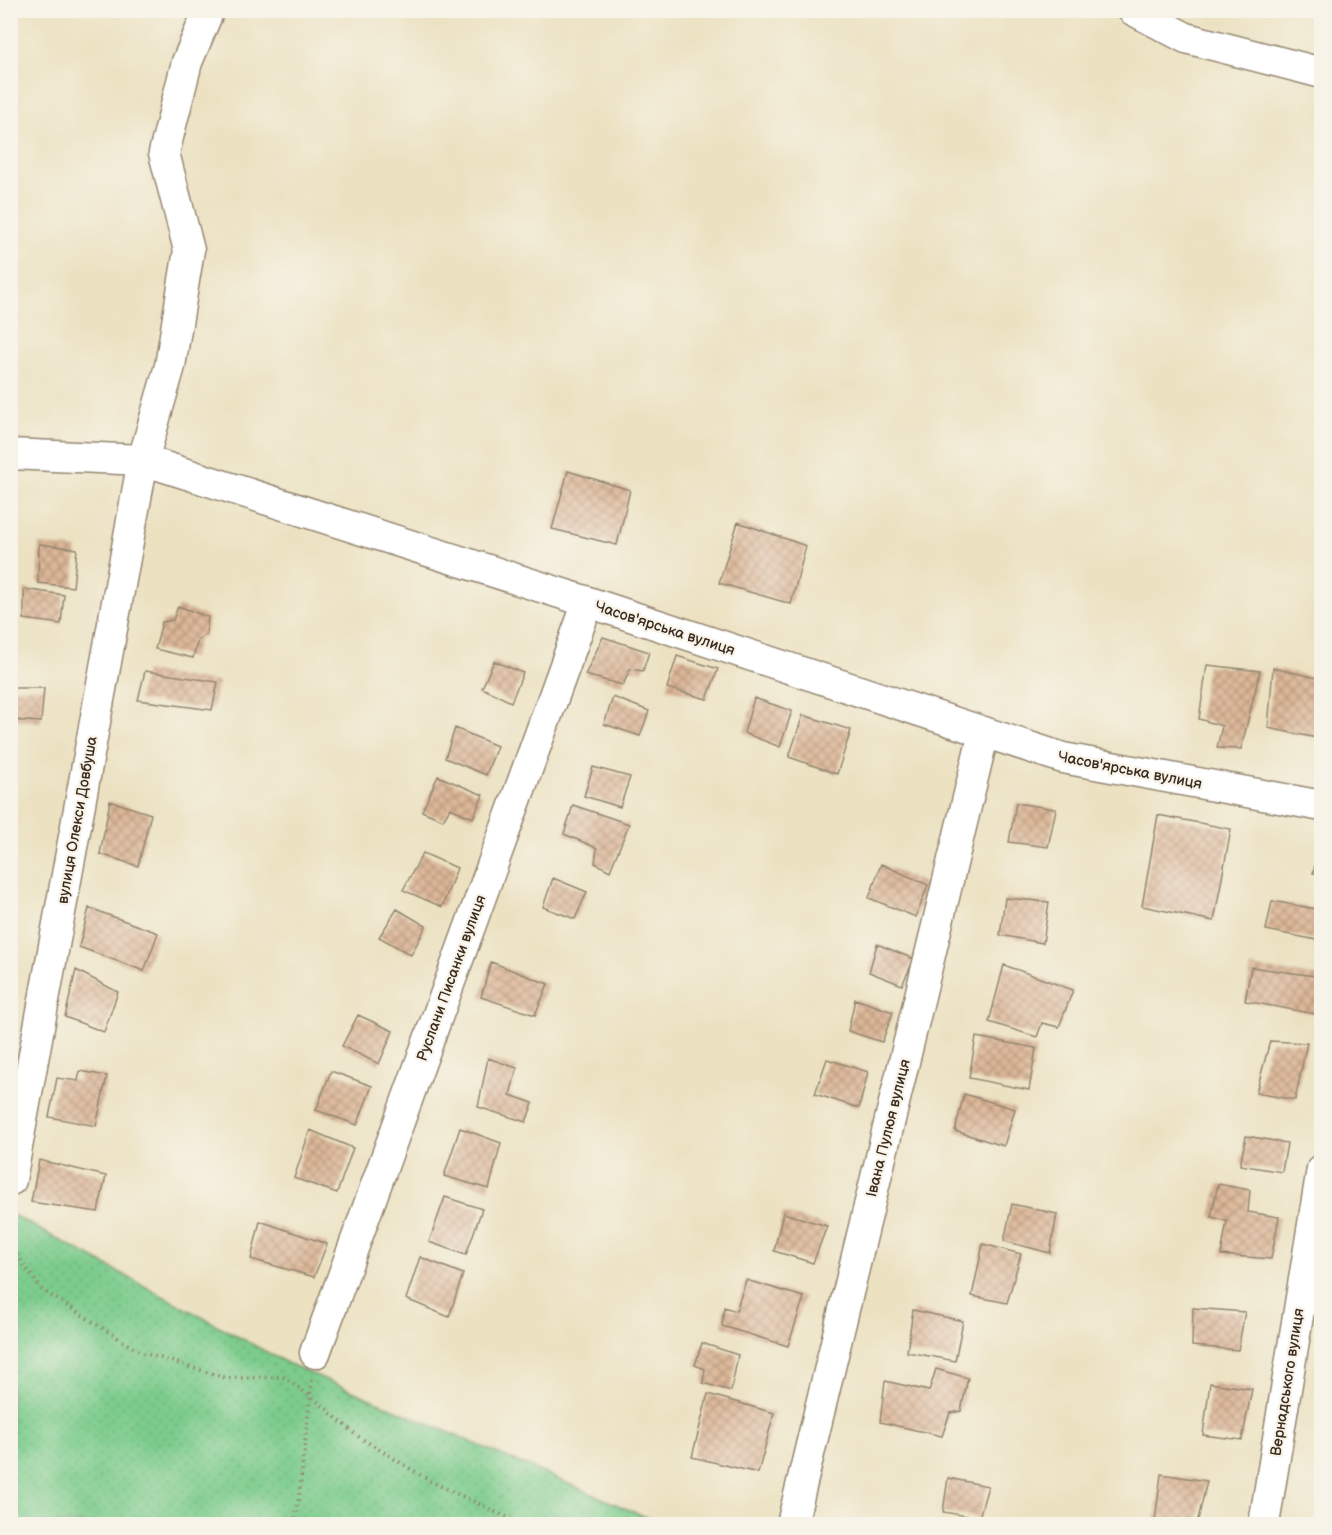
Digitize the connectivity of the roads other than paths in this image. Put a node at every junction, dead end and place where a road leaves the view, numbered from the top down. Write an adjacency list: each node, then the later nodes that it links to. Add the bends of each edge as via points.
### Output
1 (209, 10): 5 (street, вулиця Олекси Довбуша, via 187,62 164,153 189,250 170,366)
2 (1133, 10): 3 (street, via 1186,38)
3 (1322, 73)
4 (10, 453): 5 (street, Часов'ярська вулиця)
5 (143, 460): 6 (street, Часов'ярська вулиця); 10 (street, вулиця Олекси Довбуша)
6 (588, 602): 7 (street, Часов'ярська вулиця); 11 (street, Руслани Писанки вулиця)
7 (984, 732): 8 (street, Часов'ярська вулиця, via 1063,758); 12 (street, Івана Пулюя вулиця)
8 (1322, 806)
9 (1322, 1169): 13 (street, Вернадського вулиця)
10 (10, 1180)
11 (315, 1353)
12 (792, 1524)
13 (1264, 1524)

